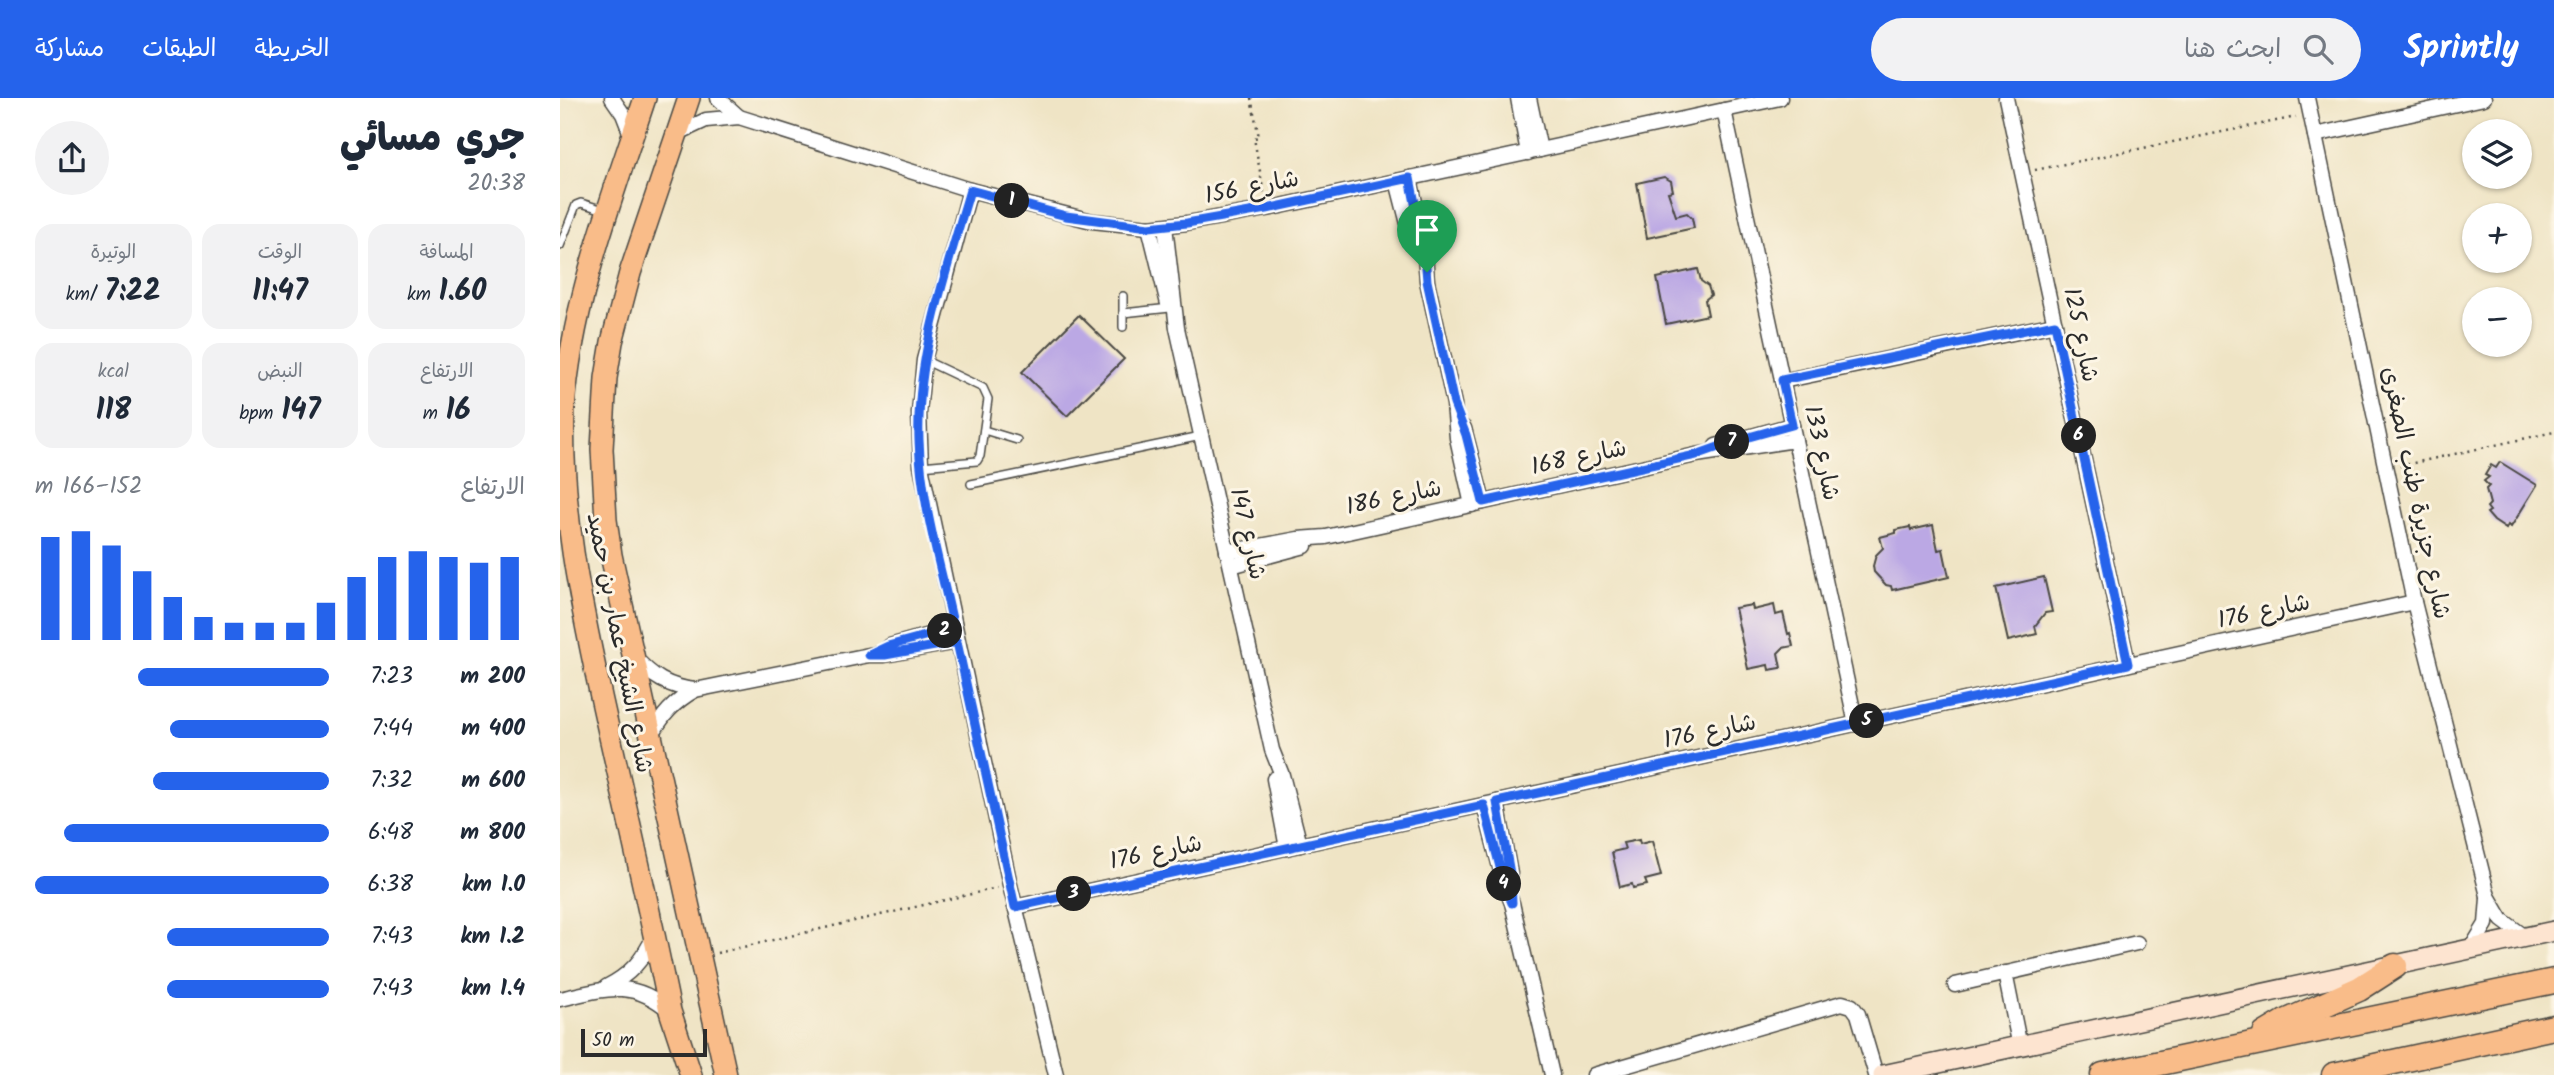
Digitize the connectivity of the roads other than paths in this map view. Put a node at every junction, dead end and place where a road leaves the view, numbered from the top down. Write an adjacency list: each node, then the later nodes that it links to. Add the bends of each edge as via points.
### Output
1 (612, 98): 15 (street)
2 (645, 98): 15 (main road, شارع الشيخ عمار بن حميد)
3 (689, 98): 13 (main road, شارع الشيخ عمار بن حميد)
4 (718, 98): 12 (street, شارع 156)
5 (1518, 98): 16 (street)
6 (1529, 98): 16 (street)
7 (1780, 98): 11 (street, شارع 156)
8 (2006, 98): 26 (street, شارع 125)
9 (2307, 98): 14 (street, شارع جزيرة طنب الصغرى)
10 (2484, 98): 14 (street)
11 (1724, 110): 16 (street, شارع 156); 31 (street, شارع 133)
12 (739, 117): 13 (street, شارع 156, via 706,120); 18 (street, شارع 156)
13 (676, 134): 43 (main road, شارع الشيخ عمار بن حميد, via 620,307 603,413 606,520)
14 (2315, 135): 41 (street, شارع جزيرة طنب الصغرى)
15 (632, 139): 19 (main road, شارع الشيخ عمار بن حميد)
16 (1534, 151): 17 (street, شارع 156)
17 (1403, 180): 20 (street, شارع 156); 39 (street, via 1416,254 1427,281 1454,404 1457,438)
18 (970, 190): 21 (street, شارع 156, via 1066,216); 30 (street)
19 (608, 211): 22 (lane, via 576,205); 29 (main road, شارع الشيخ عمار بن حميد)
20 (1165, 226): 21 (street, شارع 156); 28 (street, شارع 147)
21 (1149, 227): 24 (street, شارع 147)
22 (560, 246)
23 (1123, 296): 25 (lane)
24 (1170, 308): 25 (lane); 28 (street, شارع 147)
25 (1123, 313): 27 (lane)
26 (2055, 324): 31 (street); 44 (street, شارع 125)
27 (1123, 327)
28 (1177, 328): 34 (street, شارع 147)
29 (568, 342): 38 (main road, شارع الشيخ عمار بن حميد)
30 (924, 360): 32 (lane, via 983,388 988,399); 36 (street, via 919,413)
31 (1782, 380): 33 (street, شارع 133)
32 (984, 430): 35 (lane); 36 (lane, via 981,456 975,463)
33 (1793, 433): 39 (street, شارع 168); 46 (street, شارع 133)
34 (1201, 436): 37 (lane); 40 (street, شارع 147)
35 (1017, 440)
36 (921, 467): 42 (street)
37 (971, 484)
38 (562, 500): 53 (main road, شارع الشيخ عمار بن حميد, via 571,562)
39 (1478, 503): 40 (street, شارع 186, via 1326,537 1298,539)
40 (1229, 559): 49 (street, شارع 147)
41 (2414, 602): 44 (street, شارع 176); 50 (street, شارع جزيرة طنب الصغرى)
42 (956, 635): 45 (street, via 885,655); 51 (street)
43 (633, 655): 45 (street, via 666,684); 47 (main road, شارع الشيخ عمار بن حميد)
44 (2128, 664): 46 (street, شارع 176)
45 (695, 690): 47 (street, via 663,715)
46 (1856, 724): 48 (street, شارع 176)
47 (651, 739): 68 (main road, شارع الشيخ عمار بن حميد)
48 (1491, 804): 49 (street, شارع 176); 70 (street, via 1504,883)
49 (1293, 847): 51 (street, شارع 176)
50 (2488, 897): 54 (street, شارع جزيرة طنب الصغرى, via 2502,920); 56 (street, شارع جزيرة طنب الصغرى, via 2486,924)
51 (1015, 907): 69 (street)
52 (2554, 931): 54 (street)
53 (654, 936): 61 (street, via 631,971); 63 (main road, شارع الشيخ عمار بن حميد)
54 (2525, 937): 56 (street)
55 (2137, 943): 58 (street)
56 (2472, 947): 57 (street)
57 (2395, 966): 65 (highway, via 2341,998 2285,1022); 66 (street)
58 (2005, 973): 60 (street); 66 (street)
59 (2554, 981): 65 (highway)
60 (1955, 985)
61 (602, 989): 62 (street); 63 (street, via 635,990)
62 (560, 999)
63 (670, 1011): 67 (main road, شارع الشيخ عمار بن حميد)
64 (2554, 1027): 75 (highway)
65 (2251, 1045): 74 (highway)
66 (2021, 1047): 73 (street)
67 (688, 1073)
68 (726, 1075)
69 (1056, 1075)
70 (1552, 1075)
71 (1594, 1075): 72 (street, via 1842,1003 1858,1014)
72 (1876, 1075)
73 (1883, 1075)
74 (2103, 1075)
75 (2334, 1075)

